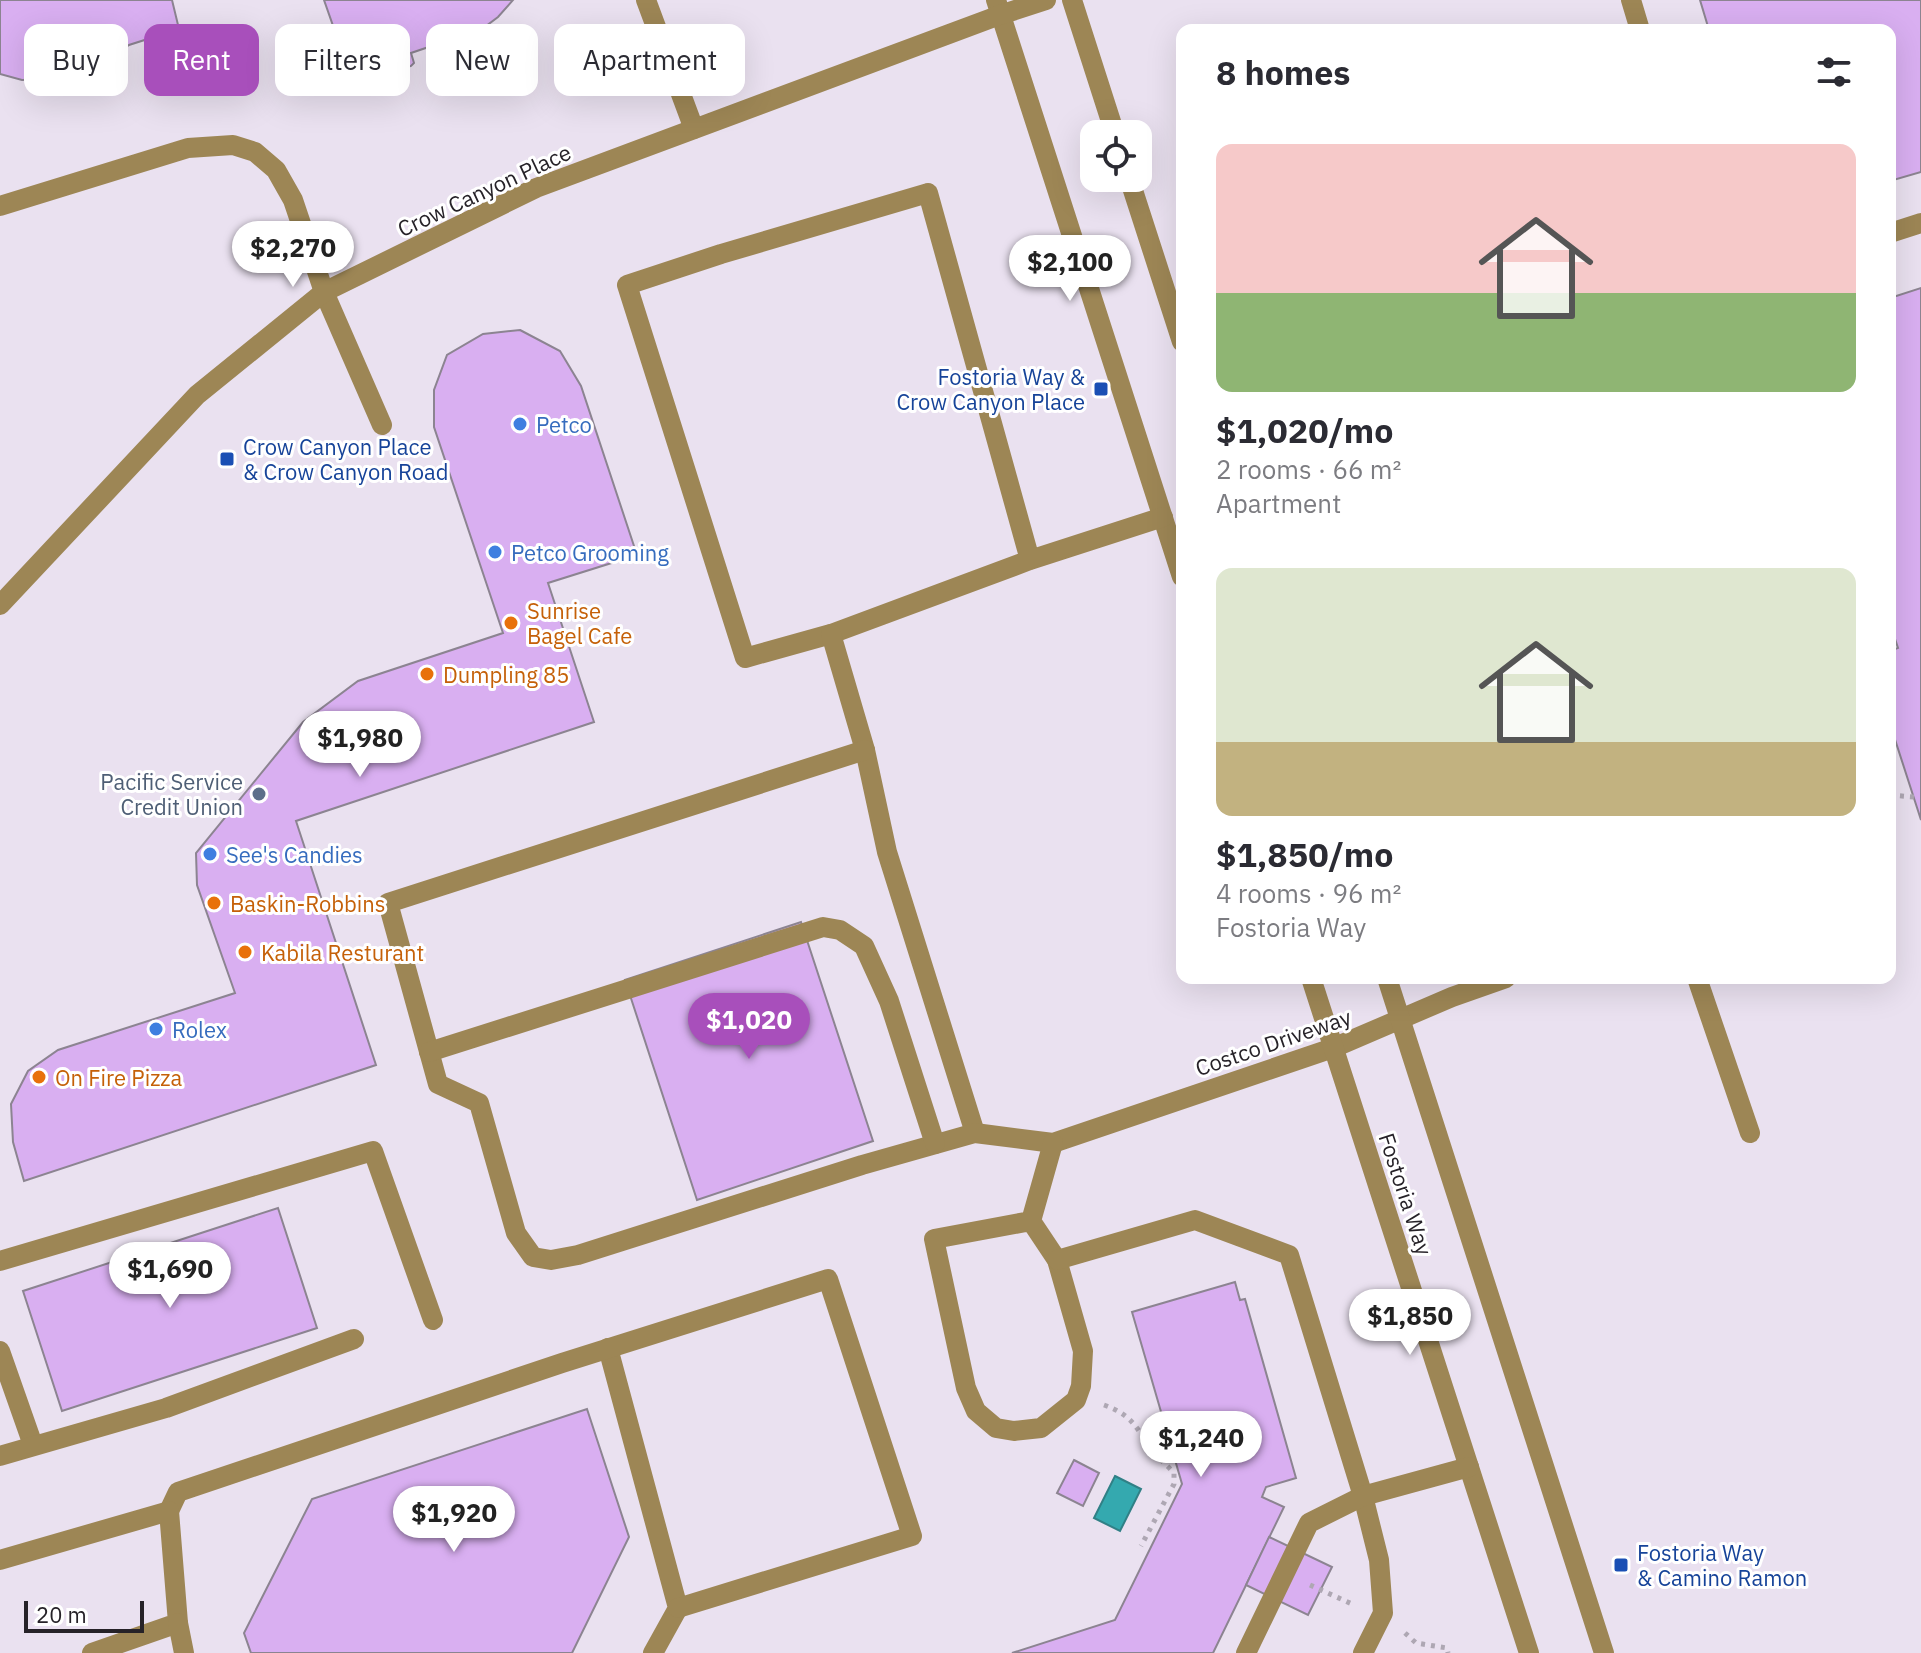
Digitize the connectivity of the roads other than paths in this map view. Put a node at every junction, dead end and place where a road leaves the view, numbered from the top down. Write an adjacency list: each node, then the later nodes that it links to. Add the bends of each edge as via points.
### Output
1 (646, 0): 8 (street)
2 (1046, 0): 5 (street, Crow Canyon Place)
3 (1072, 0): 7 (street)
4 (1631, 0): 6 (street)
5 (998, 7): 8 (street, Crow Canyon Place); 16 (street)
6 (1638, 24)
7 (1111, 120)
8 (694, 129): 13 (street, Crow Canyon Place, via 536,188)
9 (1134, 192): 14 (street)
10 (0, 206): 13 (street, via 188,148 233,145 255,152 276,170 293,200)
11 (1921, 223): 12 (street)
12 (1896, 231)
13 (324, 292): 15 (street); 19 (street, Crow Canyon Place, via 197,395)
14 (1176, 323)
15 (382, 425)
16 (1163, 517): 17 (street); 18 (street)
17 (1176, 558)
18 (1030, 560): 20 (street); 20 (street, via 928,193 627,285 745,658)
19 (0, 605)
20 (831, 634): 21 (street)
21 (865, 750): 28 (street, via 388,903); 29 (street, via 887,852)
22 (1313, 984): 27 (street, Fostoria Way)
23 (1389, 984): 26 (street)
24 (1489, 984): 26 (street, Costco Driveway)
25 (1699, 984): 30 (street)
26 (1401, 1020): 27 (street, Costco Driveway); 54 (street)
27 (1333, 1048): 31 (street, Costco Driveway); 42 (street, Fostoria Way)
28 (429, 1052): 32 (street, via 438,1084 479,1103 516,1233 533,1257 578,1255); 32 (street, via 823,927 840,930 864,946 889,1001)
29 (975, 1133): 31 (street); 32 (street)
30 (1750, 1133)
31 (1053, 1143): 33 (street)
32 (935, 1144)
33 (1031, 1221): 34 (street); 34 (street, via 934,1239 966,1388 976,1411 996,1428 1041,1428 1076,1400 1083,1351)
34 (1057, 1260): 43 (street, via 1195,1220 1289,1255)
35 (0, 1261): 36 (street, via 373,1151)
36 (433, 1320)
37 (354, 1339): 40 (street, via 166,1408)
38 (608, 1348): 44 (street, via 178,1492); 46 (street); 46 (street, via 828,1279 912,1536)
39 (0, 1351): 40 (street)
40 (33, 1445): 41 (street)
41 (0, 1456)
42 (1469, 1467): 43 (street); 53 (street, Fostoria Way)
43 (1363, 1496): 51 (street, via 1309,1523); 52 (street, via 1379,1560 1383,1613)
44 (169, 1511): 45 (street); 47 (street)
45 (0, 1560)
46 (678, 1608): 50 (street)
47 (178, 1623): 48 (street); 49 (street)
48 (92, 1653)
49 (184, 1653)
50 (653, 1653)
51 (1246, 1653)
52 (1363, 1653)
53 (1529, 1653)
54 (1604, 1653)

